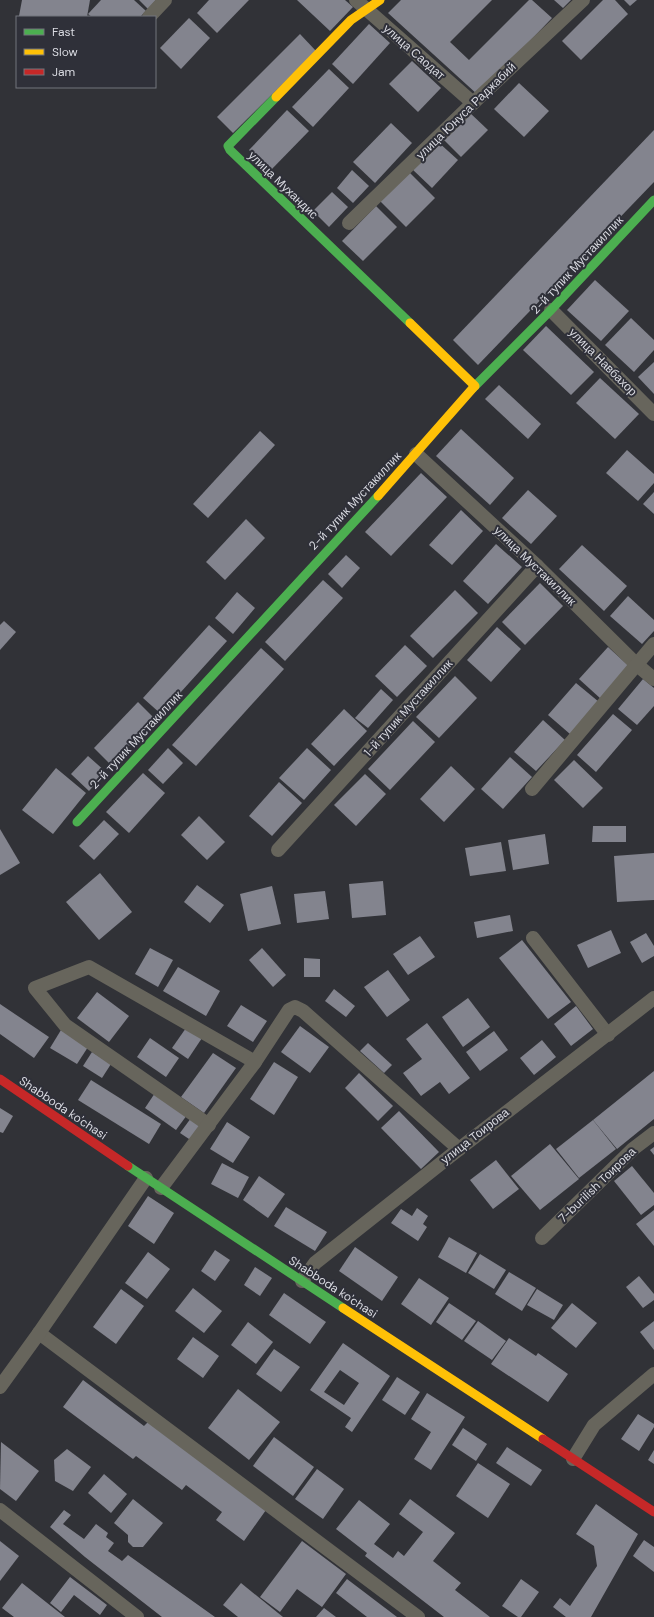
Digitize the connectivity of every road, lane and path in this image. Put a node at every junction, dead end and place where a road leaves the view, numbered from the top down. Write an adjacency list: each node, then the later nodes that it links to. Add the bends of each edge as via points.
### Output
1 (165, 0): 5 (street)
2 (380, 0): 4 (street, улица Мухандис)
3 (583, 0): 6 (street, улица Юнуса Раджабий)
4 (360, 5): 6 (street, улица Саодат); 10 (street, улица Мухандис, via 351,20 228,146)
5 (150, 16)
6 (473, 103): 8 (street, улица Юнуса Раджабий)
7 (654, 200): 9 (street, 2-й тупик Мустакиллик)
8 (349, 223)
9 (551, 310): 10 (street, 2-й тупик Мустакиллик); 11 (street, улица Навбахор)
10 (476, 386): 12 (street, 2-й тупик Мустакиллик)
11 (654, 414)
12 (416, 454): 13 (street, улица Мустакиллик); 18 (street, 2-й тупик Мустакиллик)
13 (537, 566): 15 (street, улица Мустакиллик); 19 (street, 1-й тупик Мустакиллик)
14 (654, 644): 15 (street)
15 (636, 664): 16 (street, улица Мустакиллик); 17 (street)
16 (654, 679)
17 (532, 789)
18 (77, 822)
19 (278, 850)
20 (533, 938): 22 (street)
21 (654, 998): 22 (street, улица Тоирова)
22 (608, 1035): 27 (street, улица Тоирова)
23 (255, 1062): 25 (street); 25 (street, via 89,967 35,988 65,1024); 27 (street, via 289,1010 295,1007 303,1011)
24 (0, 1079): 28 (street, Shabboda ko'chasi)
25 (209, 1125): 29 (street)
26 (654, 1133): 30 (street, 7-burilish Тоирова)
27 (459, 1148): 31 (street, улица Тоирова, via 315,1263)
28 (146, 1178): 29 (street, Shabboda ko'chasi); 32 (street)
29 (161, 1188): 31 (street, Shabboda ko'chasi)
30 (542, 1238)
31 (302, 1281): 35 (street, Shabboda ko'chasi)
32 (40, 1333): 34 (street); 39 (street)
33 (654, 1374): 35 (street, via 594,1425)
34 (0, 1387)
35 (573, 1459): 37 (street, Shabboda ko'chasi)
36 (0, 1510): 38 (street)
37 (654, 1512)
38 (137, 1617)
39 (418, 1617)

